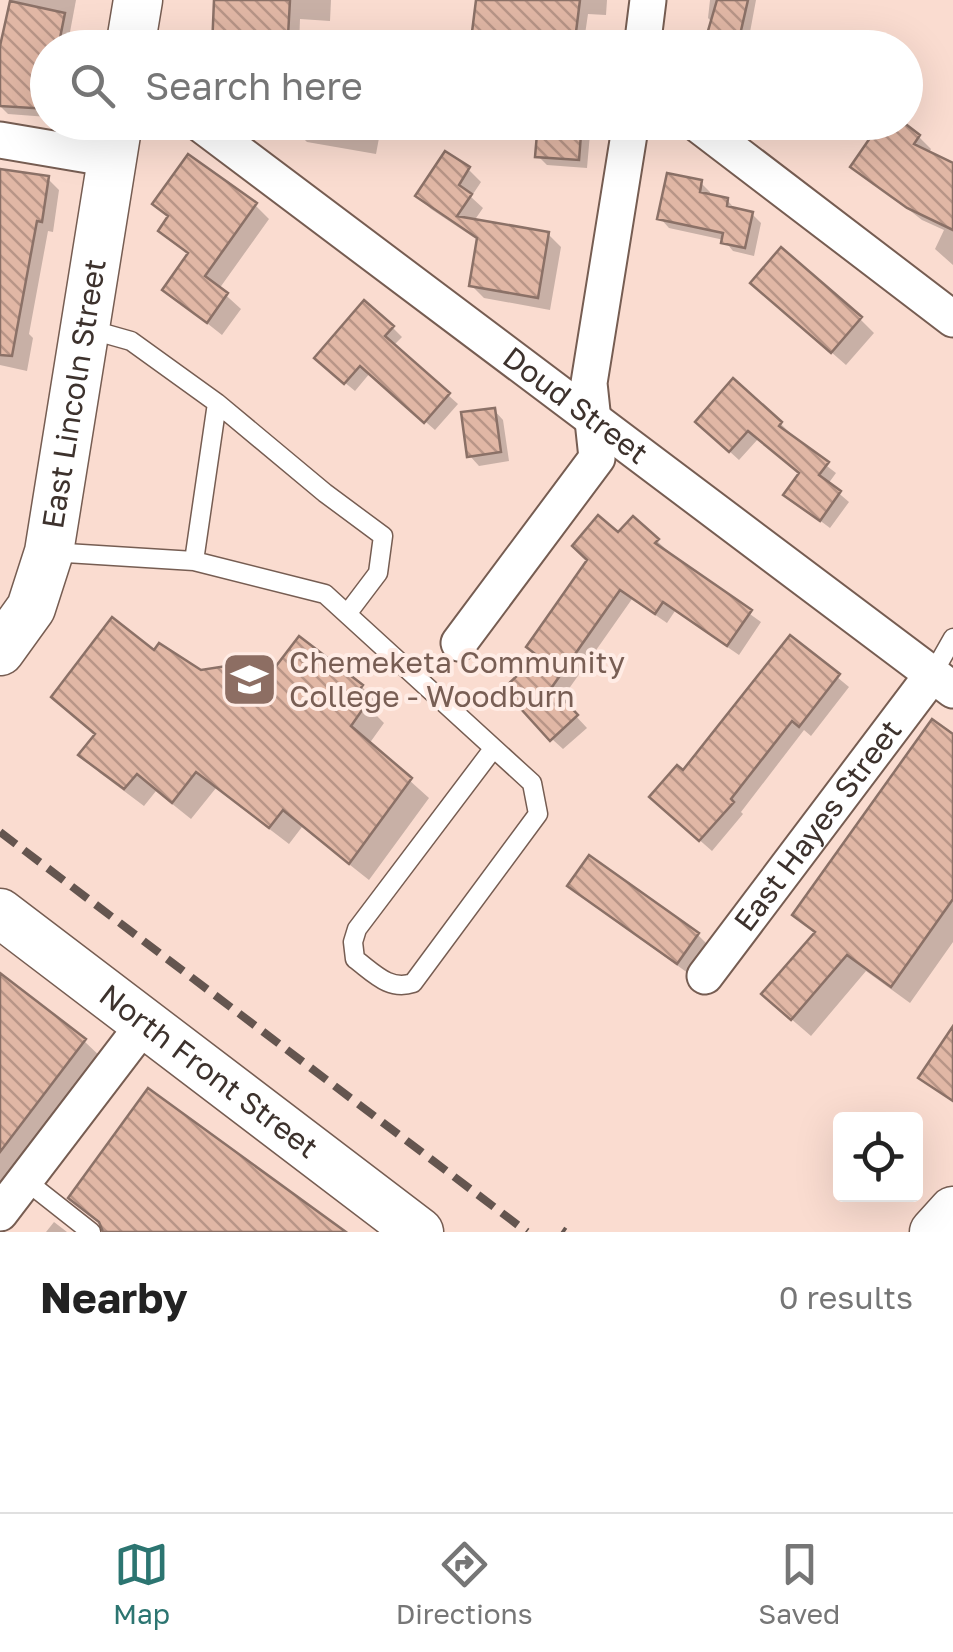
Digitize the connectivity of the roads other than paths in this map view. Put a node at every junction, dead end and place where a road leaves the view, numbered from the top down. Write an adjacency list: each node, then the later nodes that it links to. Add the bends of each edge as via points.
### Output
1 (138, 0): 3 (street)
2 (648, 0): 4 (street)
3 (133, 30)
4 (644, 30)
5 (0, 140): 9 (street)
6 (222, 140): 13 (street, Doud Street)
7 (628, 140): 13 (street, via 590,382)
8 (719, 140): 10 (street)
9 (115, 141): 11 (street, East Lincoln Street)
10 (953, 319)
11 (85, 328): 12 (lane, via 131,341); 14 (street, East Lincoln Street)
12 (218, 403): 15 (lane); 16 (lane, via 383,536 378,573)
13 (596, 422): 18 (street, via 597,458); 20 (street, Doud Street)
14 (49, 552): 15 (lane); 19 (street, East Lincoln Street, via 30,608)
15 (194, 561): 16 (lane, via 325,594)
16 (347, 614): 21 (lane)
17 (953, 638): 20 (lane)
18 (459, 643)
19 (0, 651)
20 (942, 682): 23 (street, East Hayes Street)
21 (493, 750): 21 (lane, via 532,783 538,814 413,983 388,984 355,958 357,929)
22 (0, 913): 24 (street, North Front Street)
23 (705, 976)
24 (145, 1023): 25 (street); 28 (street, North Front Street)
25 (11, 1188): 27 (lane)
26 (953, 1211): 29 (street)
27 (91, 1232)
28 (420, 1232)
29 (934, 1232)

